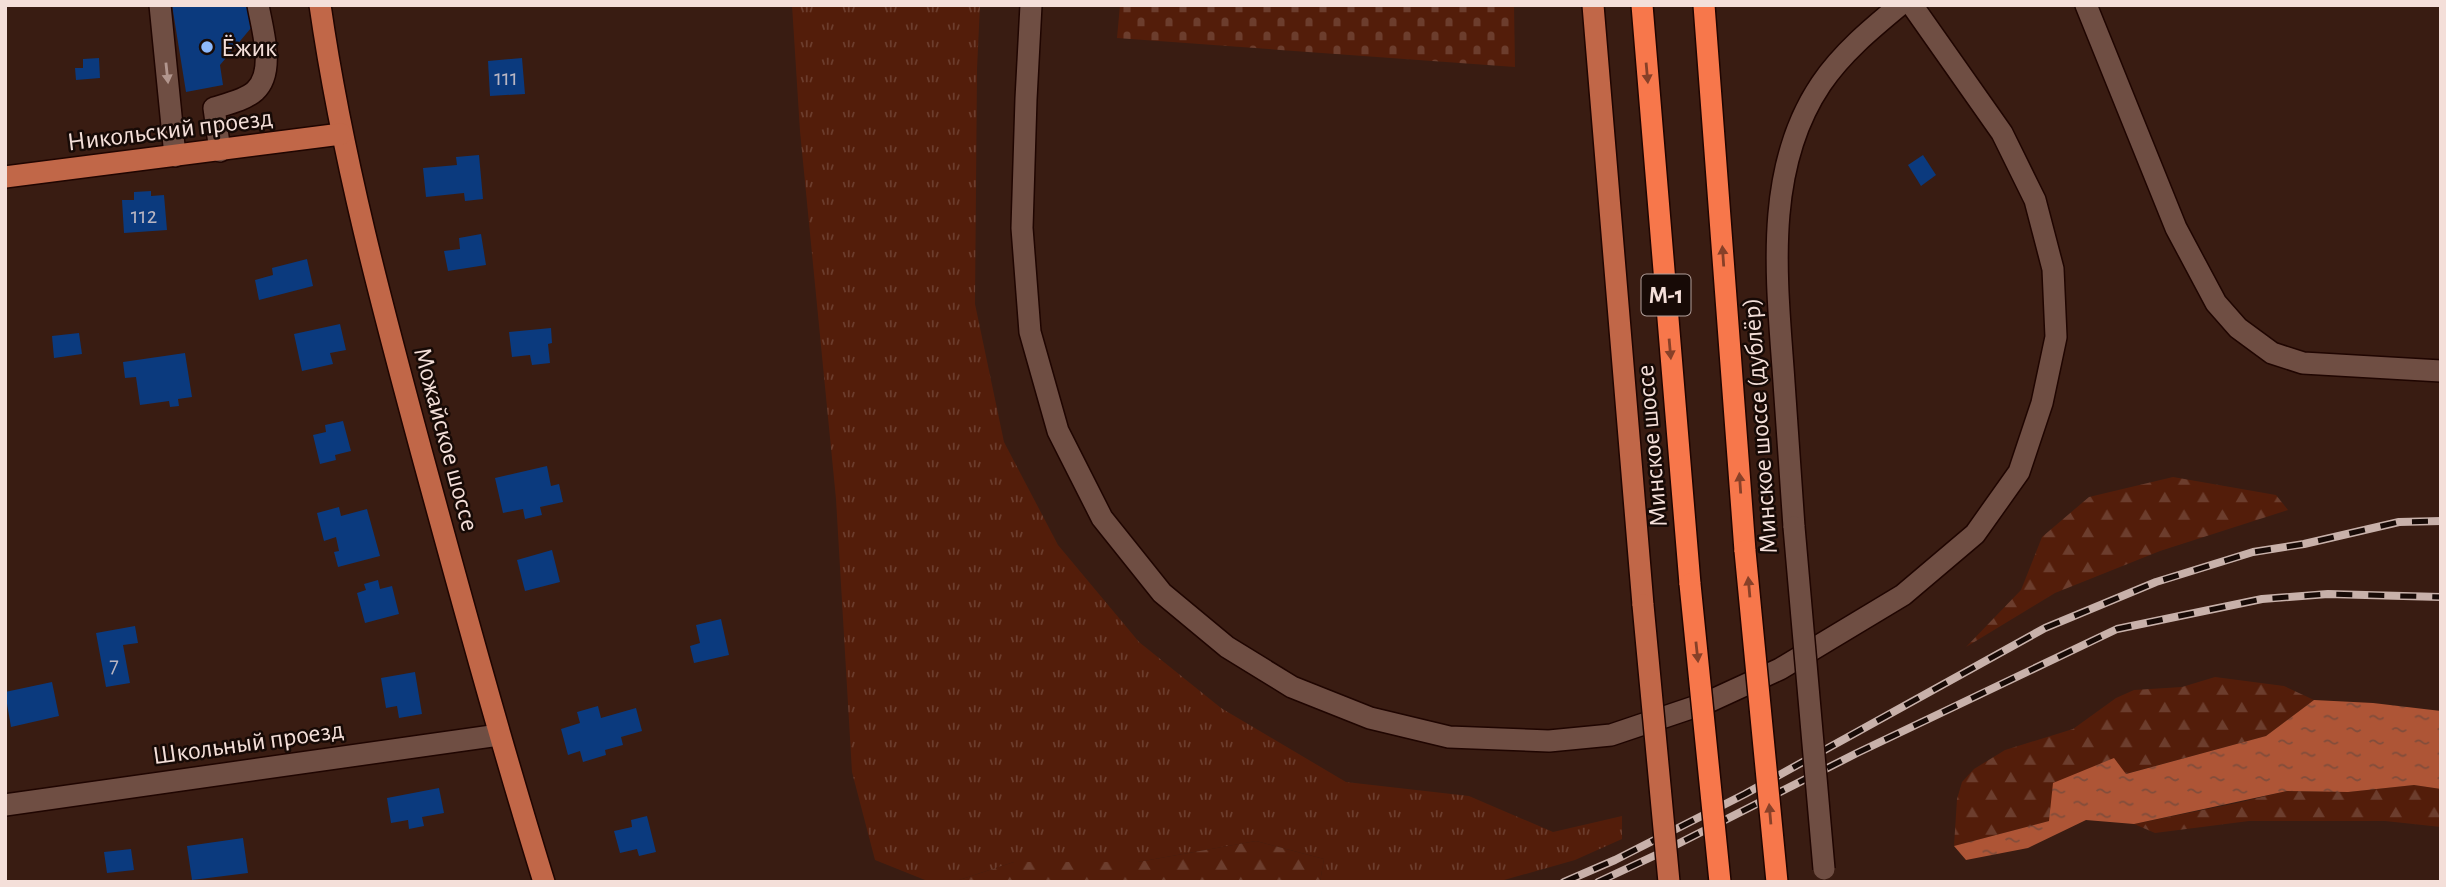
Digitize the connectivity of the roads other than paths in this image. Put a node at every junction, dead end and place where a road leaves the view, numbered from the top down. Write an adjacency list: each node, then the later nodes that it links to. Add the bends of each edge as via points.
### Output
1 (160, 5): 13 (street, one-way to 13)
2 (258, 5): 12 (street, via 268,66 257,90 215,108)
3 (320, 5): 11 (main road, Можайское шоссе)
4 (1031, 5): 9 (street, via 1023,228 1030,332 1058,431 1102,518 1162,593 1227,647 1292,687 1370,718 1449,737 1549,741 1611,735 1706,703 1780,670 1903,595 1975,534 2018,472 2042,403 2056,337 2053,269 2035,200 2002,133)
5 (1593, 5): 20 (main road, bridge)
6 (1642, 5): 21 (highway, Минское шоссе / М-1, one-way to 21, bridge)
7 (1704, 5): 22 (highway, М-1, one-way to 7, bridge, via 1745,551)
8 (1900, 5): 18 (street, Минское шоссе (дублёр), bridge, via 1864,35 1821,84 1794,138 1777,212 1777,284 1794,527)
9 (1912, 5)
10 (2086, 5): 15 (street, via 2176,228 2216,303 2238,328 2272,354 2303,363)
11 (341, 134): 12 (main road, Никольский проезд); 16 (main road, Можайское шоссе, via 384,314)
12 (220, 151): 13 (main road, Никольский проезд)
13 (175, 156): 14 (main road, Никольский проезд)
14 (5, 177)
15 (2441, 371)
16 (499, 735): 17 (street, Школьный проезд); 19 (main road, Можайское шоссе)
17 (5, 804)
18 (1825, 875)
19 (544, 882)
20 (1669, 882)
21 (1720, 882)
22 (1777, 882)

